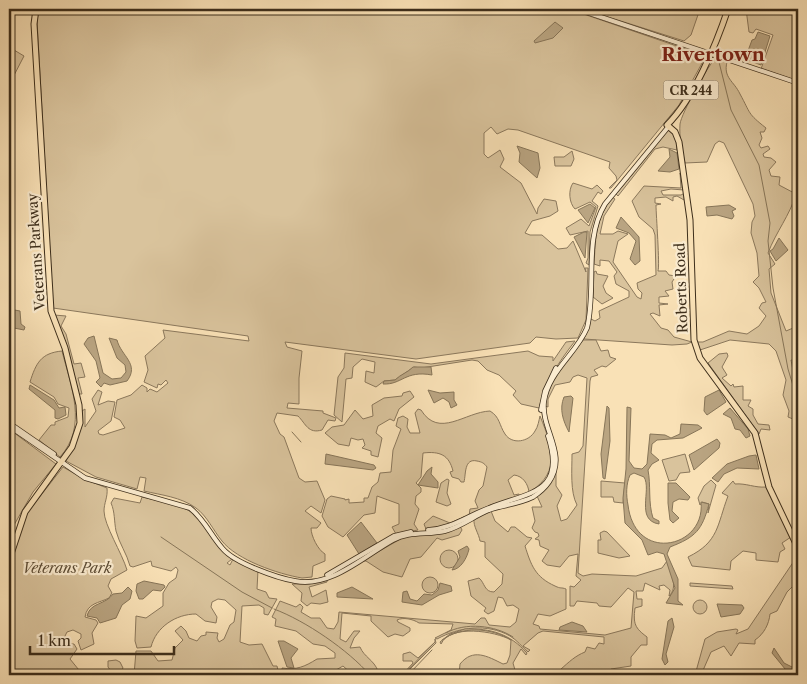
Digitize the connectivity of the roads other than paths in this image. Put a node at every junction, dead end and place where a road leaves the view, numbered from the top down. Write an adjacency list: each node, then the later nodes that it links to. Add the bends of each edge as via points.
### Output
1 (35, 9): 9 (main road, Veterans Parkway, via 50,311 63,341 80,415 78,434)
2 (577, 9): 4 (main road)
3 (729, 9): 4 (main road, CR 244)
4 (712, 55): 5 (main road); 6 (main road, CR 244, via 683,107)
5 (798, 83)
6 (668, 125): 7 (main road, CR 244, via 598,216); 10 (main road, Roberts Road, via 680,142 690,220 696,349 755,433 769,487)
7 (588, 314): 14 (main road, CR 244, via 581,336 556,368 543,397 542,414 554,459 542,487 528,496 488,508 446,528 398,535); 15 (main road, CR 244, via 583,337 559,367 545,398 545,418 556,459 553,475 544,489 529,498 489,510 450,530 399,537 342,571)
8 (9, 424): 9 (main road, CR 244)
9 (62, 461): 11 (main road, Veterans Parkway, via 22,512); 12 (main road, CR 244, via 100,484 190,508); 13 (main road, Veterans Parkway, via 25,512)
10 (798, 548)
11 (9, 552)
12 (229, 554): 14 (main road, CR 244, via 293,579 309,580); 15 (main road, CR 244, via 290,580)
13 (9, 560)
14 (327, 575): 15 (main road)
15 (315, 581)

